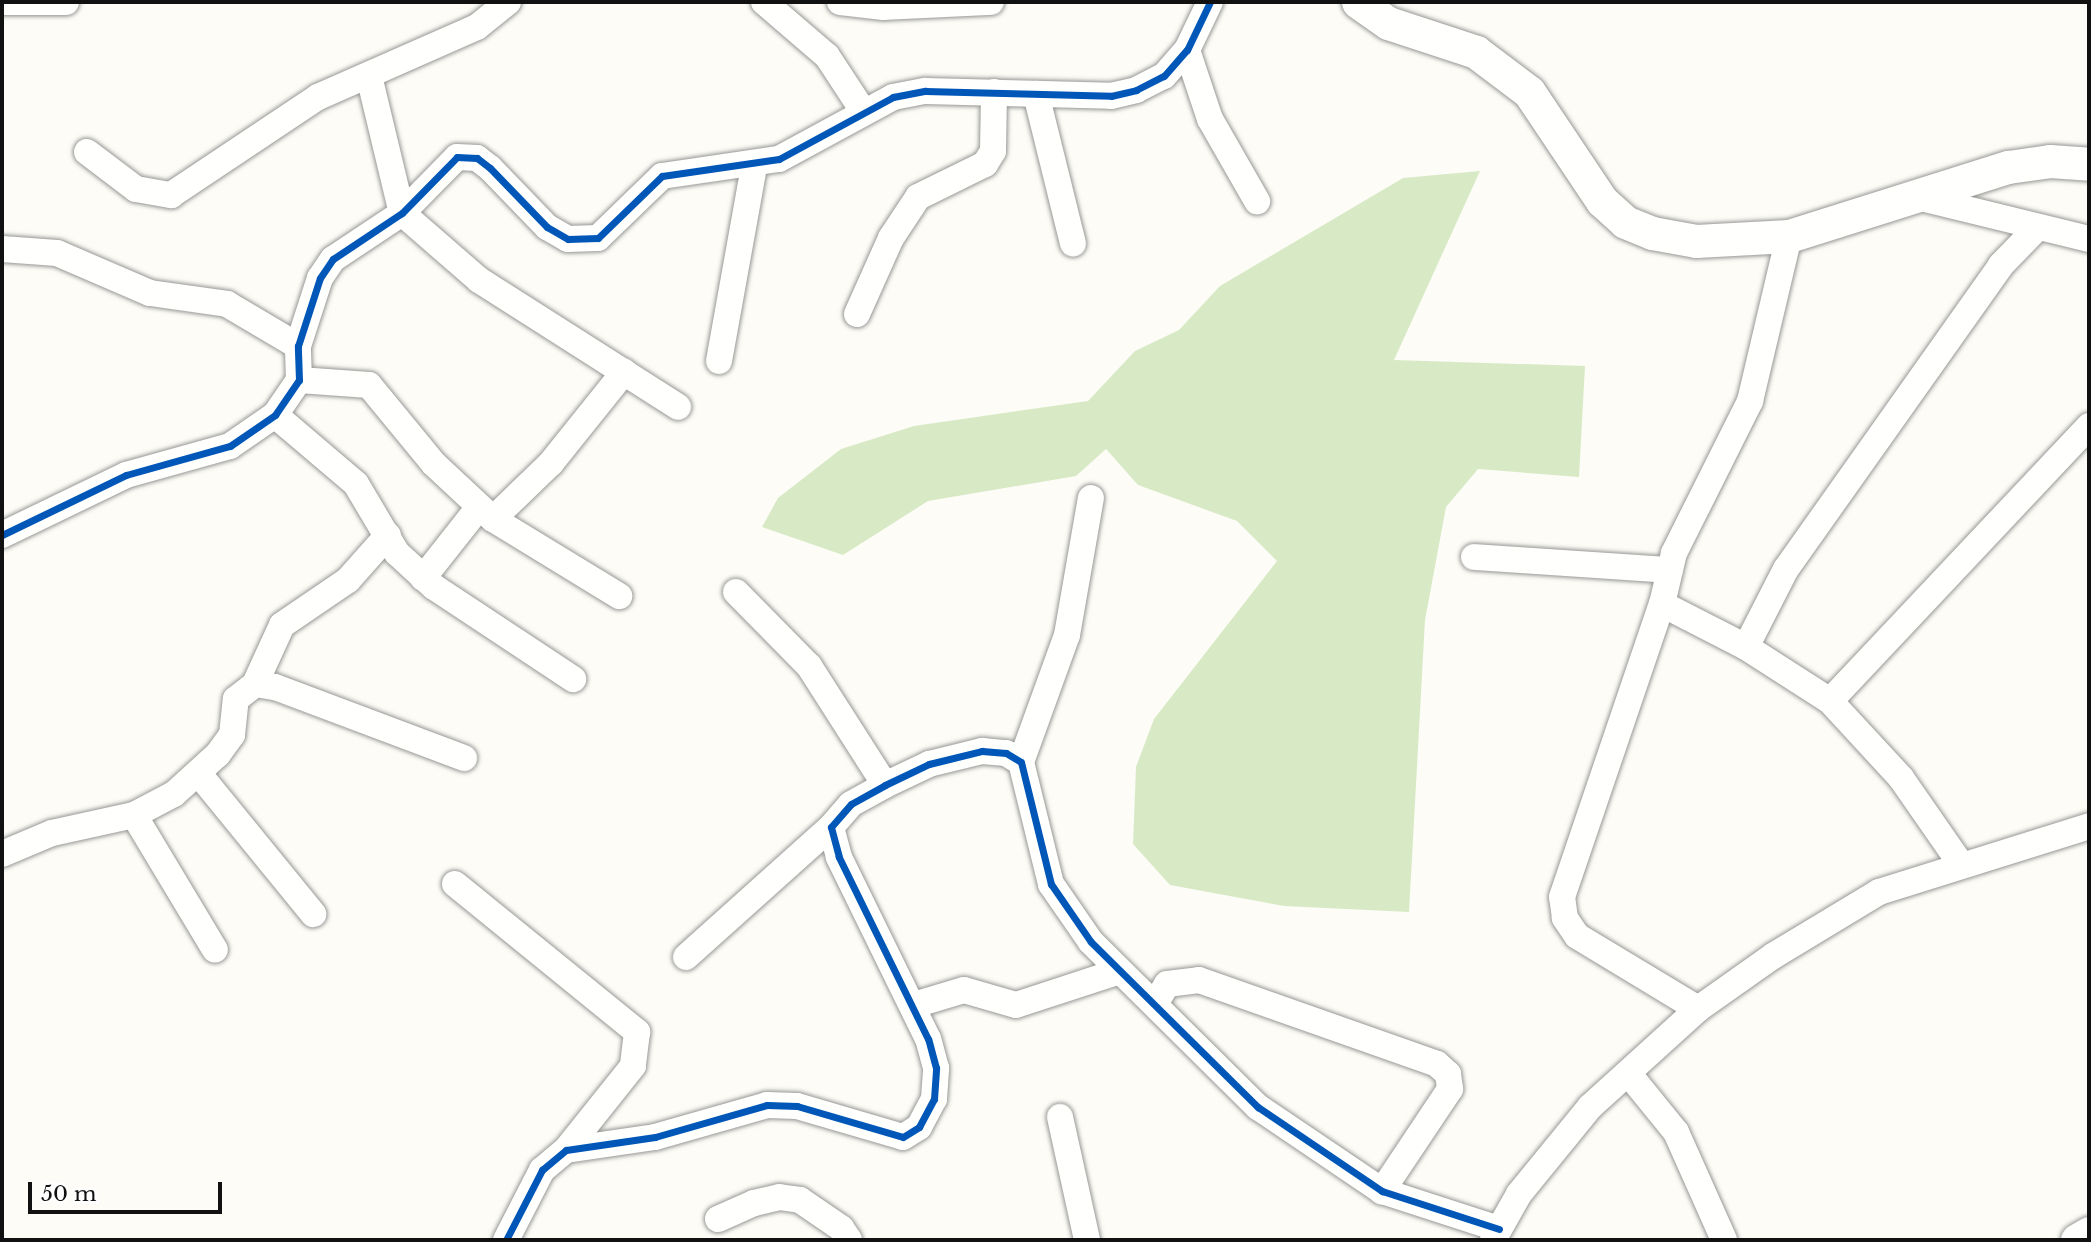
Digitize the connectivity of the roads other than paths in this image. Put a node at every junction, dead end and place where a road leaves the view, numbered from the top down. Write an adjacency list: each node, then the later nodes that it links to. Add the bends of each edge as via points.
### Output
1 (3, 2): 2 (street)
2 (66, 2)
3 (508, 2): 10 (street, via 477,27)
4 (764, 2): 13 (street, via 827,57)
5 (841, 2): 6 (street, via 884,7)
6 (991, 2)
7 (1210, 2): 9 (street)
8 (1359, 2): 21 (street, via 1388,23 1476,52 1529,92 1557,128 1581,174 1625,222 1696,241)
9 (1190, 58): 12 (street, via 1136,90 1111,96); 18 (street, via 1201,97)
10 (369, 76): 14 (street, via 318,97 171,195 136,189); 19 (street)
11 (994, 92): 12 (street); 13 (street, via 925,91); 25 (street, via 993,151 985,164 918,197 891,238)
12 (1036, 94): 23 (street)
13 (863, 111): 16 (street, via 779,159)
14 (86, 152)
15 (2089, 164): 17 (street, via 2050,161 2008,167)
16 (754, 166): 19 (street, via 663,176 614,226 583,242 547,227 477,159 457,156 442,166); 27 (street)
17 (1921, 198): 20 (street); 21 (street)
18 (1257, 201)
19 (402, 214): 26 (street, via 333,259 320,278); 28 (street, via 479,280)
20 (2036, 229): 22 (street); 43 (street, via 1985,287 1786,569)
21 (1789, 236): 38 (street, via 1751,401 1689,516)
22 (2089, 239)
23 (1073, 243)
24 (2, 249): 26 (street, via 57,253 150,293 227,304)
25 (857, 314)
26 (298, 346): 29 (street)
27 (719, 361)
28 (624, 372): 30 (street); 34 (street, via 551,463)
29 (299, 380): 31 (street); 34 (street, via 356,382 380,393 434,464)
30 (678, 407)
31 (275, 415): 35 (street, via 230,446 125,475); 36 (street, via 356,484)
32 (2089, 426): 46 (street)
33 (1091, 498): 48 (street, via 1067,635)
34 (486, 513): 39 (street); 41 (street)
35 (2, 535)
36 (388, 535): 39 (street); 45 (street, via 348,580 282,625)
37 (1474, 557): 38 (street)
38 (1670, 570): 42 (street)
39 (423, 578): 44 (street)
40 (736, 592): 50 (street, via 809,666)
41 (619, 596)
42 (1662, 604): 43 (street); 63 (street, via 1562,897 1565,918 1577,936)
43 (1746, 647): 46 (street)
44 (573, 679)
45 (255, 684): 47 (street, via 275,687); 49 (street, via 236,699 232,734)
46 (1830, 701): 55 (street, via 1902,778)
47 (464, 758)
48 (1021, 762): 50 (street, via 1006,753 955,756); 60 (street, via 1051,884 1091,942)
49 (199, 774): 51 (street); 57 (street)
50 (885, 785): 53 (street, via 852,804)
51 (134, 815): 54 (street, via 52,833); 58 (street)
52 (2089, 826): 55 (street)
53 (831, 827): 59 (street); 62 (street, via 839,857)
54 (2, 854)
55 (1960, 863): 63 (street, via 1879,892 1838,914)
56 (455, 884): 66 (street, via 637,1032 633,1066)
57 (313, 914)
58 (215, 950)
59 (686, 957)
60 (1120, 971): 61 (street); 62 (street, via 1016,1005 964,990)
61 (1154, 1004): 67 (street, via 1258,1107); 67 (street, via 1167,984 1199,980 1437,1064 1448,1074 1450,1089)
62 (914, 1006): 66 (street, via 936,1068 934,1098 919,1127 903,1138 797,1106 767,1105 655,1137)
63 (1699, 1009): 64 (street)
64 (1628, 1073): 70 (street, via 1565,1135); 74 (street, via 1676,1132)
65 (1060, 1117): 73 (street)
66 (566, 1150): 71 (street, via 542,1170)
67 (1382, 1191): 70 (street)
68 (718, 1219): 72 (street, via 779,1197 800,1200 841,1228)
69 (2089, 1234): 75 (street)
70 (1496, 1235)
71 (506, 1240)
72 (849, 1240)
73 (1087, 1240)
74 (1724, 1240)
75 (2077, 1240)

